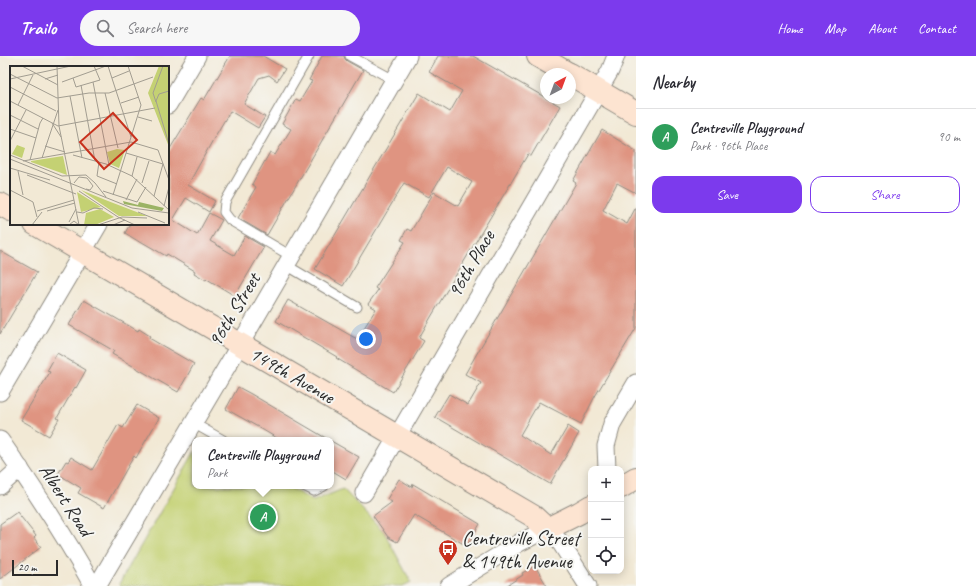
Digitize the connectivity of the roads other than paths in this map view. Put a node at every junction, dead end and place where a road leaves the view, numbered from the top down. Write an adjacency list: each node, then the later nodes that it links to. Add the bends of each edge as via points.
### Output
1 (197, 56): 11 (street)
2 (309, 56): 18 (lane, via 224,202 224,212 230,220)
3 (350, 56): 9 (lane)
4 (408, 56): 9 (street, 96th Street)
5 (538, 56): 7 (street)
6 (616, 56): 10 (street, 96th Place)
7 (559, 68)
8 (576, 78): 10 (street)
9 (394, 80): 18 (street, 96th Street)
10 (598, 91): 12 (street); 24 (street, 96th Place)
11 (169, 103)
12 (636, 113)
13 (0, 204): 14 (street)
14 (10, 209)
15 (37, 225): 17 (street, 149th Avenue)
16 (98, 225): 17 (street)
17 (83, 252): 20 (street, 149th Avenue); 22 (street)
18 (289, 261): 19 (lane); 20 (street, 96th Street)
19 (356, 307)
20 (239, 344): 23 (street, 96th Street); 24 (street, 149th Avenue)
21 (636, 383): 27 (street, via 612,424 606,446)
22 (0, 392)
23 (193, 423): 25 (lane); 36 (street, 96th Street)
24 (397, 436): 32 (street, 96th Place); 34 (street, 149th Avenue, via 533,516)
25 (218, 437)
26 (0, 440): 28 (street, Albert Road)
27 (607, 466)
28 (20, 468): 31 (street); 35 (street, Albert Road)
29 (636, 478): 30 (street)
30 (624, 485)
31 (0, 486)
32 (364, 493)
33 (588, 508): 34 (street)
34 (547, 529): 37 (street); 38 (street, via 560,542)
35 (93, 586)
36 (97, 586)
37 (449, 586)
38 (588, 586)

